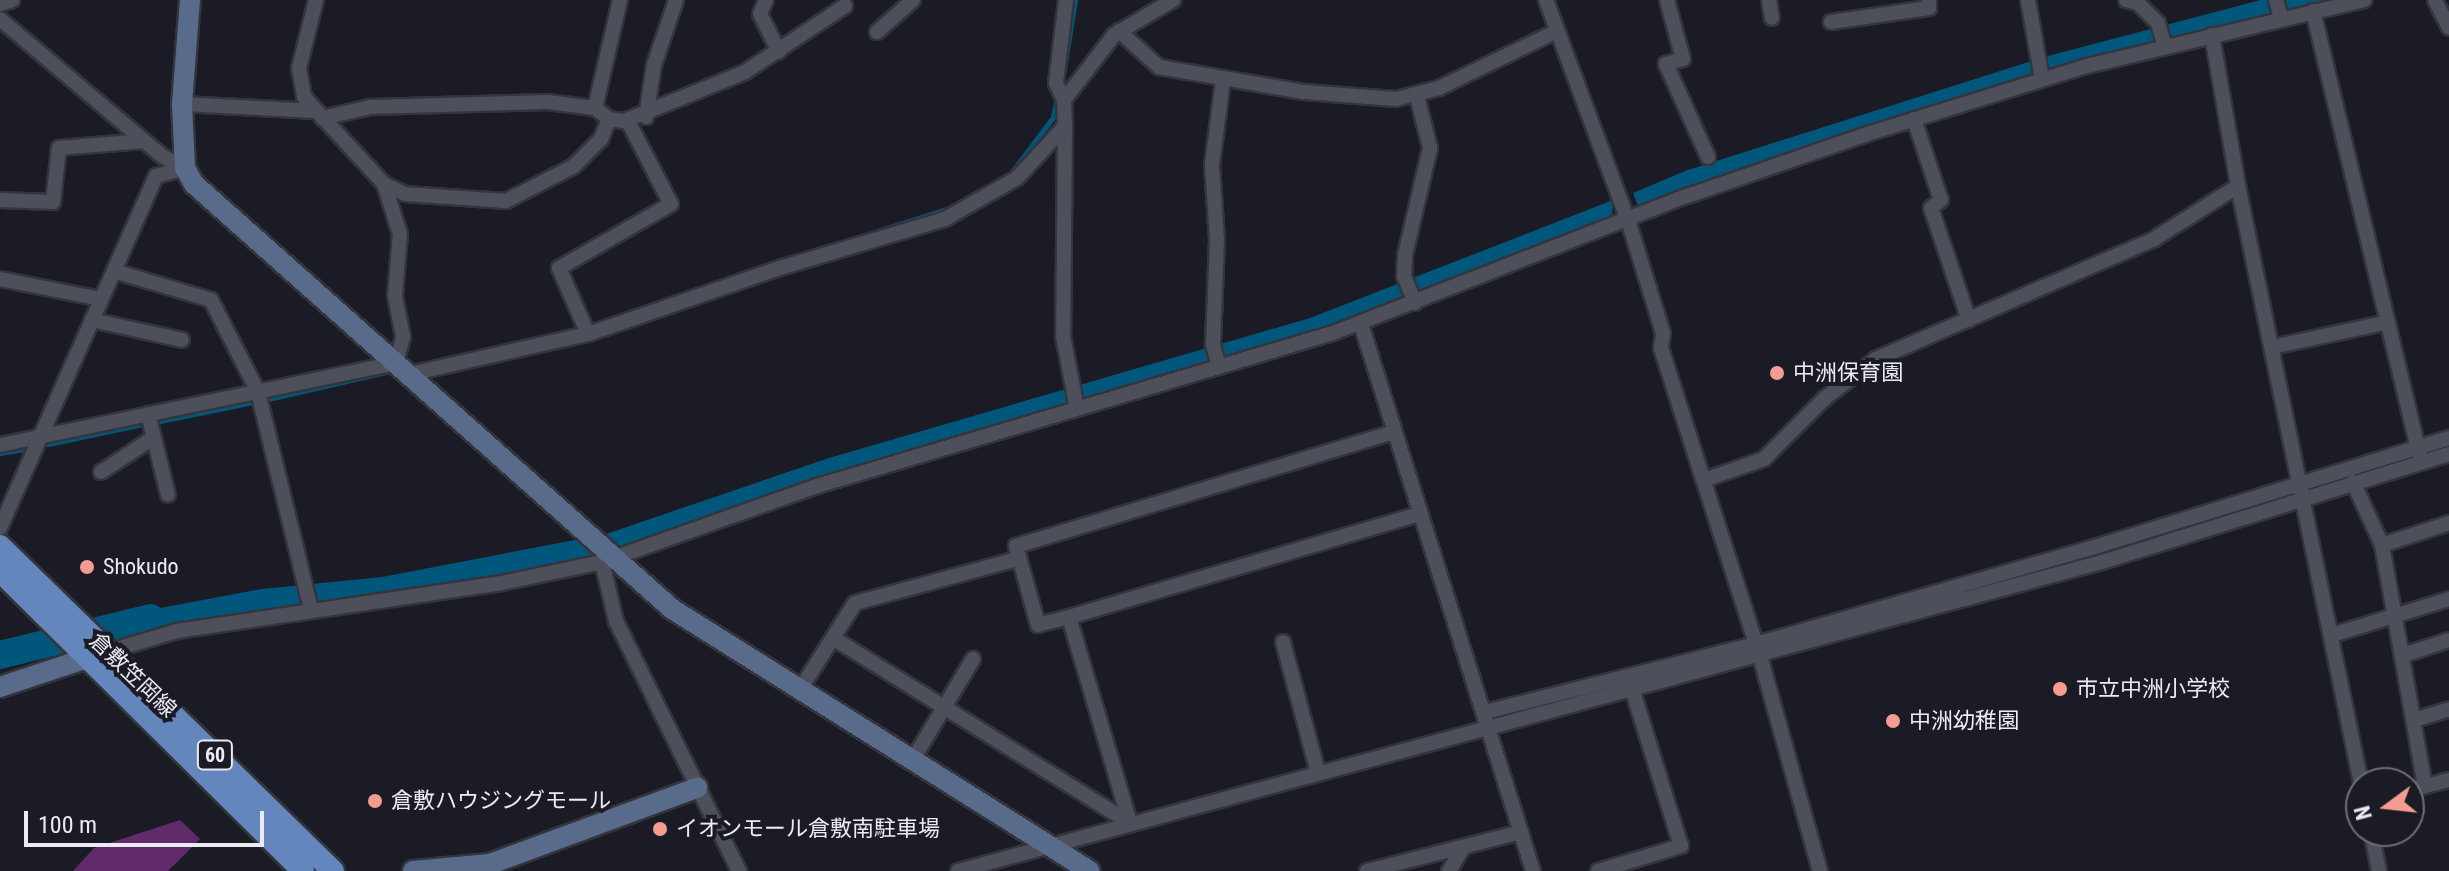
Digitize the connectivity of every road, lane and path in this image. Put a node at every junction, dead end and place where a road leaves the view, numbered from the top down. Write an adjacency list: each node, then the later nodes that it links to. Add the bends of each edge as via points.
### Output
1 (12, 0): 18 (street)
2 (190, 0): 36 (street)
3 (316, 0): 38 (street, via 299,81)
4 (620, 0): 37 (street)
5 (676, 0): 39 (street, via 654,65)
6 (766, 0): 31 (street, via 760,14)
7 (913, 0): 27 (street)
8 (1066, 0): 34 (street)
9 (1173, 0): 28 (street)
10 (1546, 0): 26 (street)
11 (1667, 0): 45 (street, via 1683,59 1666,64)
12 (1769, 0): 22 (street)
13 (1929, 0): 24 (street, via 1929,8)
14 (2028, 0): 32 (street)
15 (2126, 0): 30 (street, via 2138,3 2158,23)
16 (2362, 0): 21 (street)
17 (2435, 0): 25 (street)
18 (0, 4)
19 (845, 6): 31 (street)
20 (2279, 10): 21 (street); 29 (street)
21 (2313, 11): 57 (street)
22 (1772, 18)
23 (0, 19): 44 (street)
24 (1831, 22)
25 (2449, 28)
26 (1557, 31): 35 (street); 50 (street)
27 (877, 32)
28 (1122, 35): 33 (street, via 1159,67); 34 (street)
29 (2212, 35): 30 (street); 48 (street)
30 (2164, 44): 32 (street)
31 (779, 52): 39 (street)
32 (2042, 77): 41 (street)
33 (1223, 80): 35 (street, via 1373,99); 62 (street, via 1212,165 1217,240 1213,344)
34 (1061, 92): 43 (street)
35 (1417, 96): 54 (street, via 1429,157 1408,231 1405,278)
36 (182, 104): 38 (street); 46 (street)
37 (595, 108): 38 (street, via 547,102 370,107); 40 (street)
38 (319, 114): 47 (street)
39 (646, 117): 42 (street)
40 (609, 119): 42 (street); 47 (street, via 601,139 574,166 506,201 436,199)
41 (1914, 119): 50 (street); 56 (street, via 1941,200 1931,208)
42 (628, 121): 59 (street, via 671,204 559,268)
43 (1065, 126): 59 (street, via 1017,178 945,219); 65 (street, via 1063,336)
44 (144, 141): 46 (street); 49 (street, via 59,148 53,202)
45 (1708, 157)
46 (185, 168): 51 (street, via 156,176); 63 (street, via 194,184)
47 (384, 184): 63 (street, via 400,234 395,296)
48 (2238, 186): 56 (street, via 2154,239); 61 (street)
49 (0, 200)
50 (1627, 218): 54 (street); 75 (street, via 1663,333 1661,348)
51 (114, 271): 53 (street); 64 (street, via 211,300)
52 (0, 279): 53 (street)
53 (101, 299): 55 (street)
54 (1413, 300): 58 (street)
55 (92, 320): 60 (street); 68 (street)
56 (1969, 320): 75 (street, via 1876,359 1825,398 1764,459)
57 (2384, 323): 61 (street); 72 (street)
58 (1361, 324): 62 (street); 67 (street)
59 (588, 334): 63 (street)
60 (182, 340)
61 (2272, 347): 77 (street)
62 (1219, 365): 65 (street)
63 (403, 368): 64 (street); 84 (street)
64 (258, 392): 66 (street); 88 (street)
65 (1076, 406): 84 (street, via 817,486)
66 (148, 414): 68 (street); 69 (street)
67 (1393, 432): 79 (street); 85 (street, via 1016,546)
68 (41, 437): 71 (street); 81 (street)
69 (153, 438): 74 (street); 78 (street)
70 (2449, 438): 72 (street)
71 (0, 445)
72 (2419, 454): 73 (street); 76 (street); 77 (street)
73 (2449, 454)
74 (101, 472)
75 (1704, 480): 97 (street)
76 (2353, 482): 77 (street); 82 (street)
77 (2302, 493): 92 (street); 97 (street)
78 (168, 495)
79 (1420, 514): 90 (street); 105 (street)
80 (2449, 523): 82 (street)
81 (0, 528)
82 (2382, 545): 89 (street)
83 (0, 546): 91 (main road, 倉敷笠岡線 / 60)
84 (607, 559): 88 (street, via 497,584); 102 (street, via 672,609); 113 (street, via 616,621)
85 (1017, 559): 90 (street, via 1038,625); 93 (street, via 855,603)
86 (0, 571): 91 (main road, 倉敷笠岡線 / 60)
87 (2449, 599): 89 (street)
88 (311, 607): 96 (street)
89 (2397, 615): 92 (street); 98 (street)
90 (1069, 617): 114 (street)
91 (67, 624): 96 (main road, 倉敷笠岡線 / 60)
92 (2332, 635): 108 (street)
93 (833, 638): 102 (street); 104 (street)
94 (2449, 640): 98 (street)
95 (1283, 642): 110 (street)
96 (91, 649): 100 (street); 119 (main road, 倉敷笠岡線 / 60); 120 (main road, 倉敷笠岡線 / 60)
97 (1758, 650): 101 (street); 105 (street); 129 (street)
98 (2404, 655): 106 (street)
99 (973, 659): 104 (street)
100 (0, 687)
101 (1632, 689): 105 (street); 128 (street, via 1681,846)
102 (799, 691): 107 (street)
103 (2449, 709): 106 (street)
104 (942, 710): 107 (street); 114 (street)
105 (1487, 719): 110 (street); 115 (street)
106 (2414, 720): 109 (street)
107 (912, 761): 116 (street)
108 (2358, 767)
109 (2422, 767)
110 (1318, 773): 114 (street)
111 (2449, 780): 112 (street)
112 (2425, 786)
113 (697, 788): 121 (street, via 490,864); 122 (street)
114 (1130, 823): 116 (street)
115 (1521, 832): 118 (street); 127 (street)
116 (1048, 845): 123 (street); 124 (street)
117 (2374, 847): 130 (street)
118 (1463, 848): 125 (street); 126 (street)
119 (303, 871)
120 (333, 871)
121 (413, 871)
122 (739, 871)
123 (958, 871)
124 (1090, 871)
125 (1367, 871)
126 (1449, 871)
127 (1533, 871)
128 (1598, 871)
129 (1820, 871)
130 (2379, 871)

